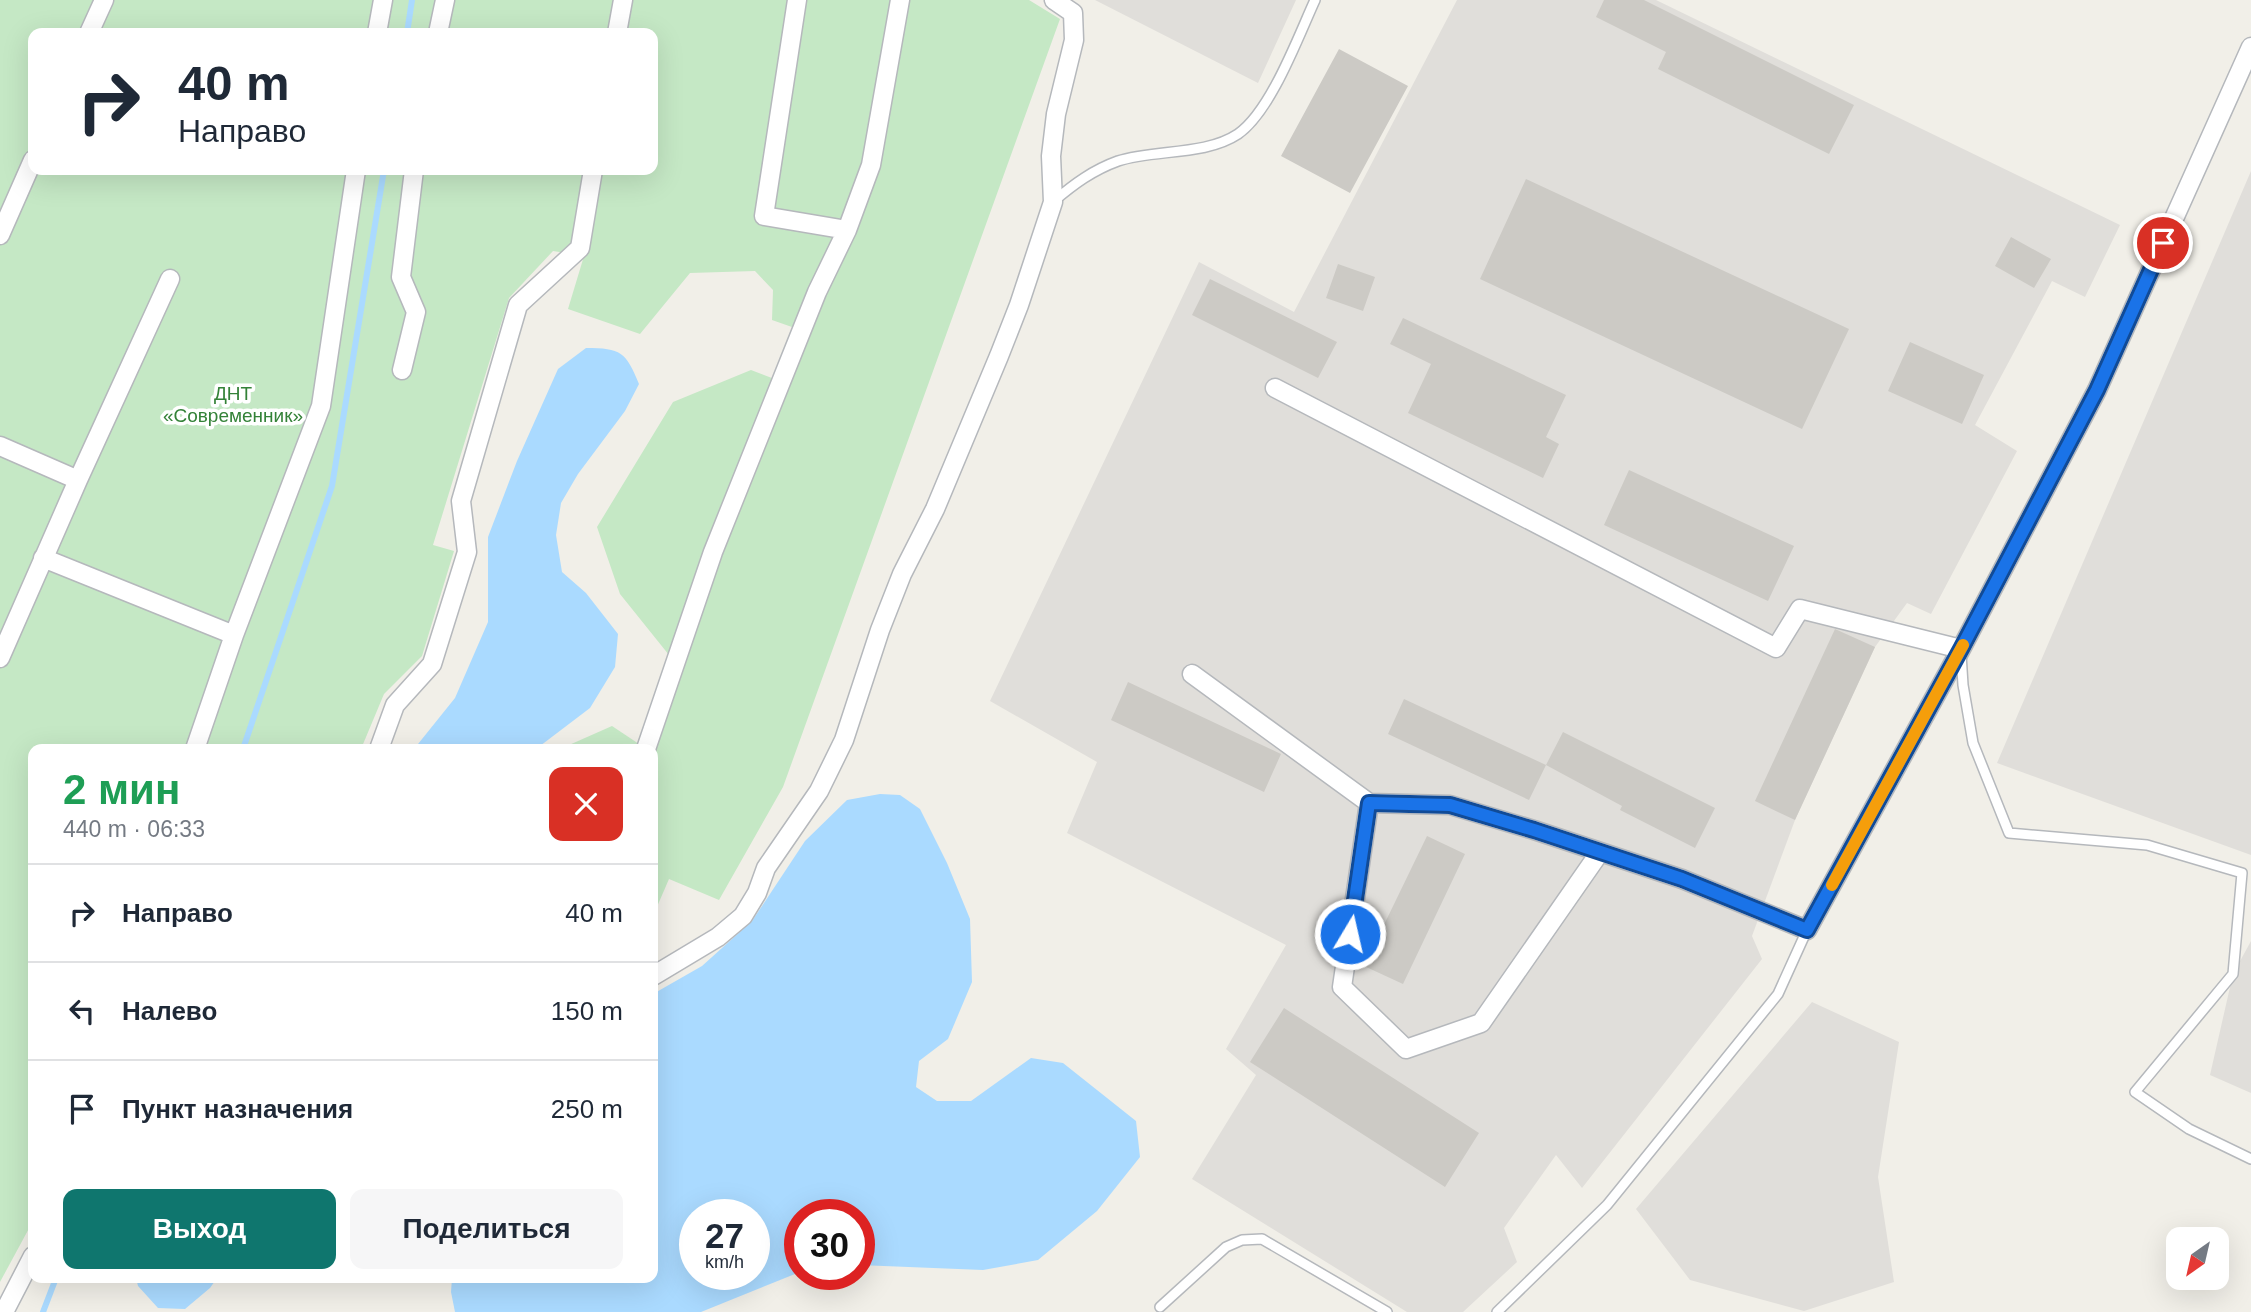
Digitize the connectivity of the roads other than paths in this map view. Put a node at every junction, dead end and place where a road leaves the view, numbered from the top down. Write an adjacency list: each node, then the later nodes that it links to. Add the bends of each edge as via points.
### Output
1 (104, 0): 9 (street)
2 (383, 0): 10 (street)
3 (445, 0): 11 (street)
4 (623, 0): 12 (street)
5 (797, 0): 19 (street, via 764,216)
6 (900, 0): 19 (street, via 871,165)
7 (1055, 0): 18 (street, via 1073,13 1074,40 1056,114 1051,156)
8 (1315, 0): 18 (lane, via 1278,81 1238,134 1217,144 1119,161 1080,179)
9 (91, 28)
10 (378, 28)
11 (439, 28)
12 (618, 28)
13 (2251, 47): 28 (street, via 2097,390)
14 (28, 171): 20 (street)
15 (355, 175): 27 (street, via 321,406)
16 (413, 175): 22 (street, via 401,277 416,312)
17 (592, 175): 32 (street, via 580,248 518,305 461,501 467,552 432,664 395,705)
18 (1053, 202): 37 (street, via 999,356 902,574 844,740 819,791 766,868 743,916 718,937)
19 (847, 230): 33 (street, via 817,292 713,552)
20 (0, 235)
21 (170, 279): 25 (street)
22 (402, 370)
23 (1275, 388): 28 (street, via 1776,649 1800,609)
24 (0, 446): 25 (street)
25 (78, 480): 26 (street)
26 (43, 558): 27 (street); 29 (street)
27 (234, 635): 31 (street)
28 (1961, 649): 36 (street); 38 (lane, via 1973,743 2009,833 2147,845 2242,873 2233,974 2135,1092 2189,1129)
29 (0, 659)
30 (1192, 674): 34 (street)
31 (197, 744)
32 (381, 744)
33 (648, 744)
34 (1369, 803): 35 (street, via 1450,805); 35 (street, via 1342,987 1406,1049 1481,1023)
35 (1600, 852): 36 (street, via 1682,879)
36 (1807, 930): 43 (lane, via 1778,994 1607,1205)
37 (658, 973)
38 (2251, 1159)
39 (28, 1266): 41 (street)
40 (1160, 1307): 42 (lane, via 1226,1247 1262,1238)
41 (4, 1312)
42 (1387, 1312)
43 (1497, 1312)

